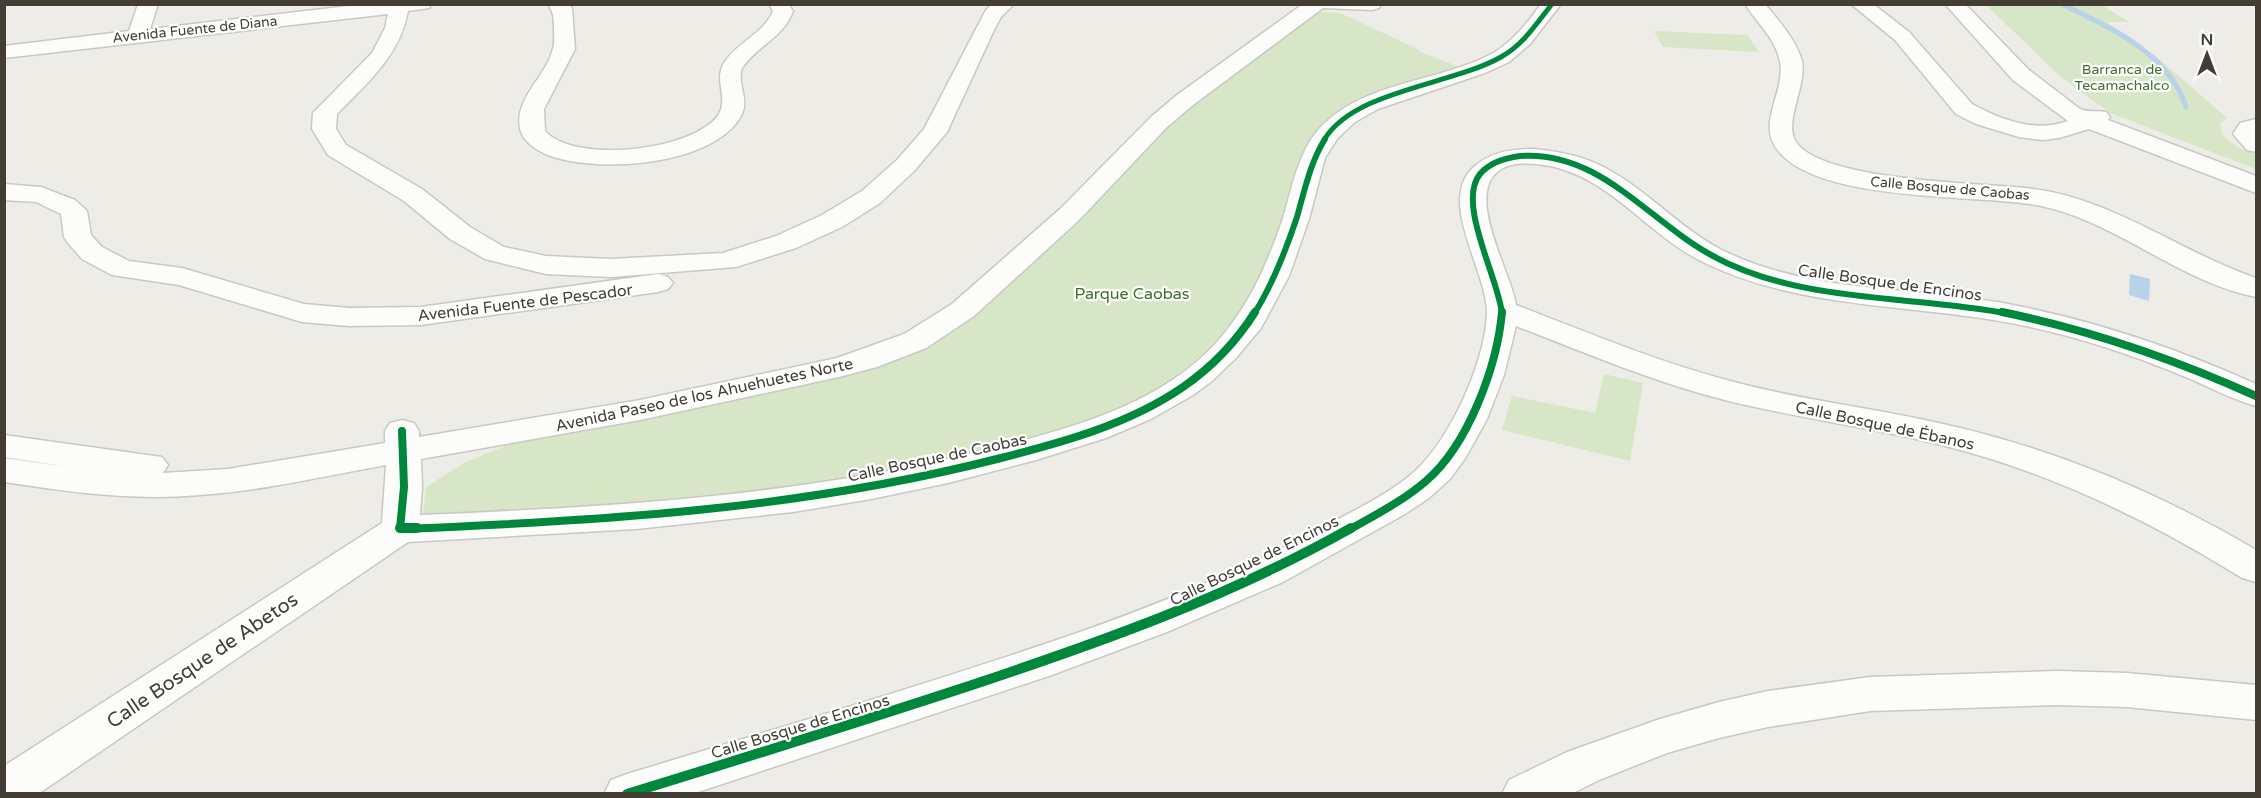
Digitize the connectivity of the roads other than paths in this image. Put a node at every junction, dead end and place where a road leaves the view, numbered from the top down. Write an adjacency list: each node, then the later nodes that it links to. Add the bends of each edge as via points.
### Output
1 (148, 4): 16 (street)
2 (557, 4): 3 (street, via 564,20 564,49 532,109 533,132 545,144 572,154 600,157 669,150 702,139 722,125 734,109 730,71 744,51 771,33 783,11)
3 (778, 4)
4 (1005, 4): 25 (street, via 993,14 984,30 935,132 906,165 871,197 832,221 786,242)
5 (1295, 4): 22 (street, Avenida Paseo de los Ahuehuetes Norte, via 1166,95)
6 (1317, 4): 22 (street, Avenida Paseo de los Ahuehuetes Norte, via 1185,100)
7 (1330, 4): 8 (street)
8 (1372, 4)
9 (1552, 4): 32 (street, Calle Bosque de Caobas, via 1521,42 1501,57 1375,102 1333,128 1317,148 1286,255 1260,306 1201,374 1141,410 1083,434 1005,458 774,502 624,518)
10 (1754, 4): 26 (street, Calle Bosque de Caobas, via 1783,43 1789,59 1792,71 1781,131 1785,144 1803,158 1864,181 2023,194 2073,204 2110,218 2202,267)
11 (1860, 4): 18 (street, via 1919,52 1964,109 1973,114 2042,132 2056,132)
12 (1954, 4): 18 (street, via 2021,75 2072,114)
13 (1979, 4): 18 (street)
14 (411, 6): 15 (street, Avenida Fuente de Diana); 25 (street, via 381,56 325,113 324,129 337,150 413,195 460,233 495,253 546,265 611,268)
15 (338, 9): 16 (street, Avenida Fuente de Diana)
16 (138, 35): 17 (street, Avenida Fuente de Diana)
17 (4, 52)
18 (2097, 117): 21 (street); 23 (street)
19 (2256, 126): 20 (street, via 2248,128 2245,134)
20 (2256, 145)
21 (2256, 172)
22 (1093, 176): 29 (street, Avenida Paseo de los Ahuehuetes Norte, via 1070,215 963,310 933,331 892,351 742,390 562,425)
23 (2256, 185)
24 (4, 192): 25 (street, Avenida Fuente de Pescador, via 23,191 57,198 74,211 78,237 92,253 122,268 182,277 302,313 421,316 636,288 684,278)
25 (726, 261)
26 (2256, 288)
27 (1502, 309): 28 (street, Calle Bosque de Encinos, via 1472,203 1476,179 1488,165 1511,157 1540,156 1575,163 1603,176 1684,240 1719,259 1770,277 1832,291 1993,311 2065,326 2138,348); 33 (street, Calle Bosque de Ébanos, via 1696,383 1772,402 1937,433 2019,456 2128,499); 36 (street, Calle Bosque de Encinos, via 1483,390 1455,448 1433,475 1402,498 1316,549 1185,610 1096,642 890,712)
28 (2256, 396)
29 (402, 441): 30 (street, Avenida Paseo de los Ahuehuetes Norte, via 189,465 107,462); 31 (street, Avenida Paseo de los Ahuehuetes Norte, via 228,481 172,486 81,482); 32 (street, via 404,487)
30 (4, 446)
31 (4, 470)
32 (400, 529): 35 (street, Calle Bosque de Abetos)
33 (2256, 568)
34 (2256, 703): 37 (street, via 2127,690 2058,688 1849,697 1768,709 1660,737 1583,766)
35 (4, 790)
36 (627, 794)
37 (1525, 794)

